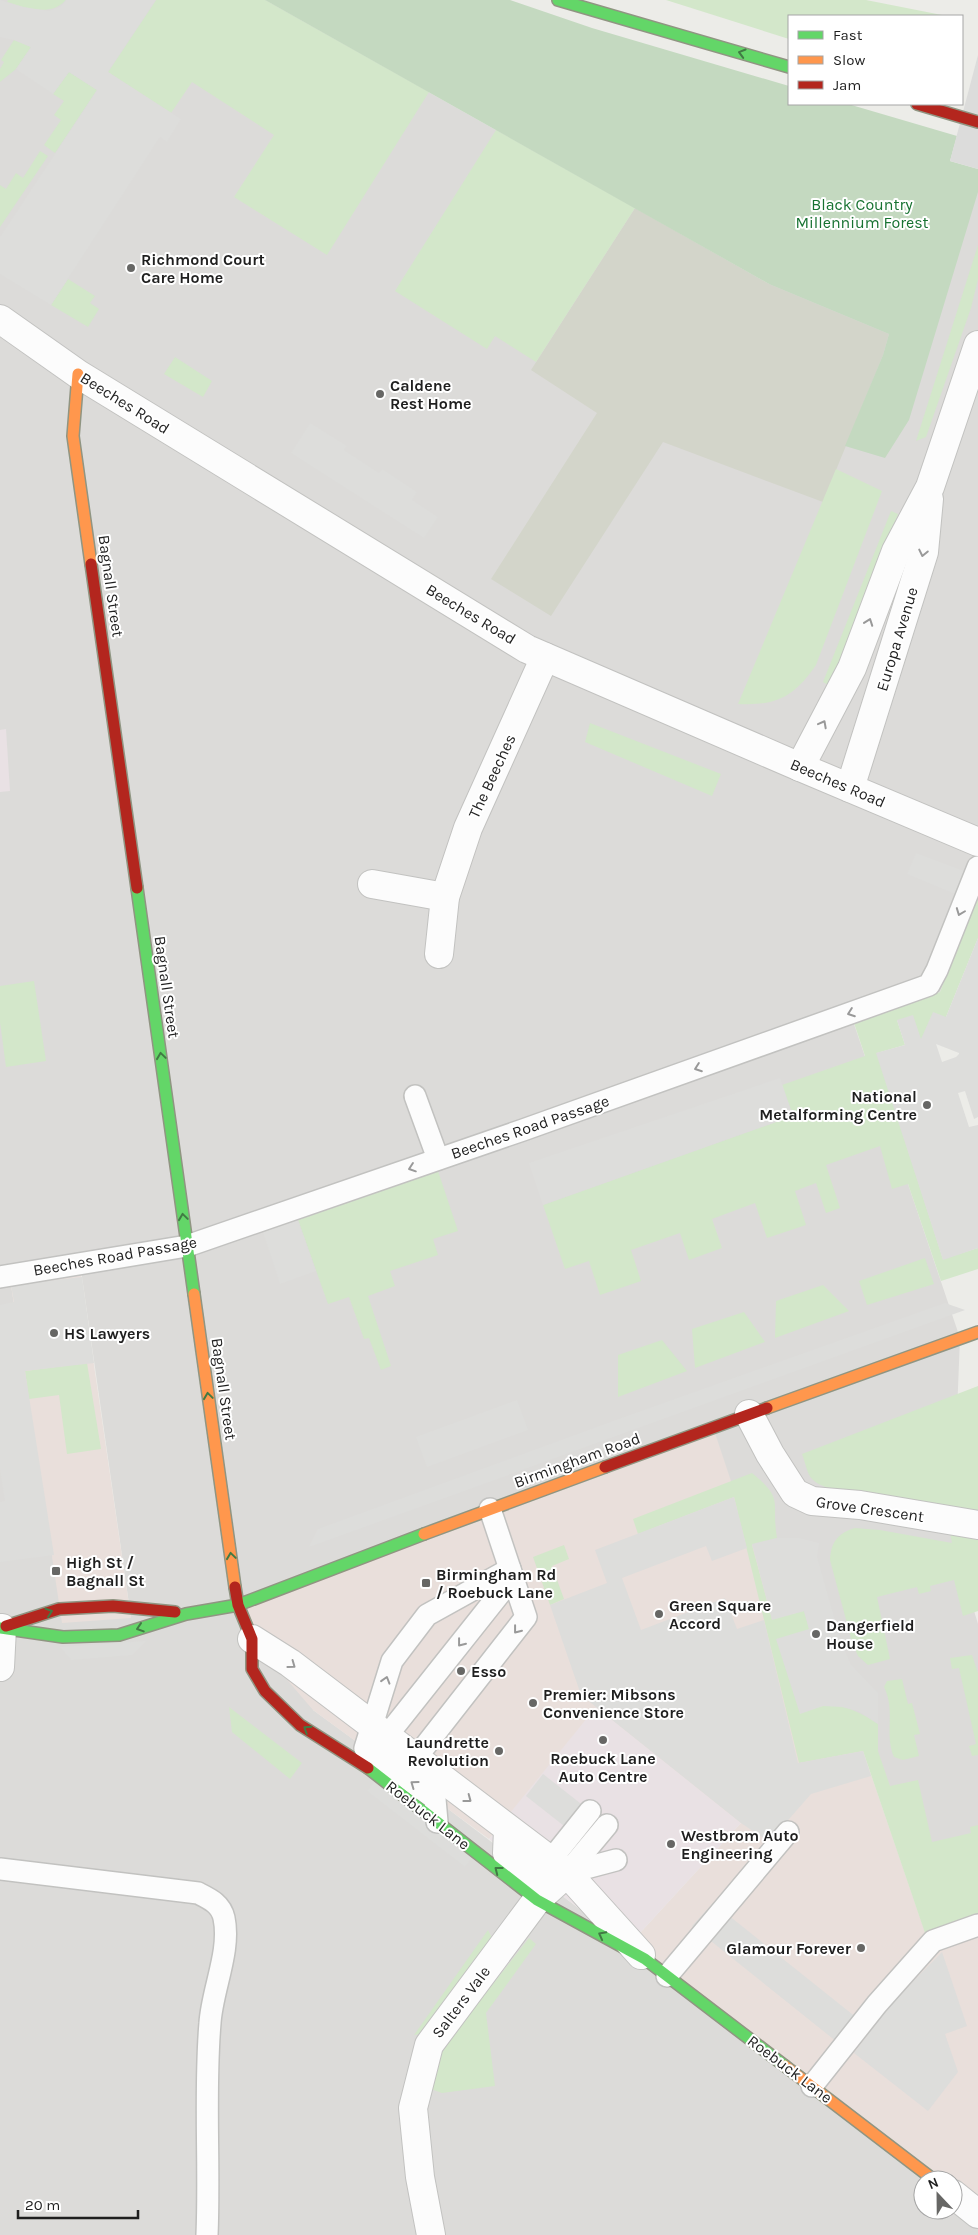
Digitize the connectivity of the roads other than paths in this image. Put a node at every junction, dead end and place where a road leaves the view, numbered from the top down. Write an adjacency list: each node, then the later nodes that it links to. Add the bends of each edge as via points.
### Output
1 (558, 0): 2 (main road, one-way to 1)
2 (788, 67)
3 (921, 105): 4 (main road)
4 (978, 122)
5 (2, 324): 7 (street, Beeches Road)
6 (978, 345): 8 (street, Europa Avenue)
7 (78, 374): 9 (street, Beeches Road); 19 (main road, Bagnall Street, one-way to 7, via 73,436)
8 (930, 487): 10 (street, Europa Avenue, one-way to 8, via 852,668 896,551); 11 (street, Europa Avenue, one-way to 11, via 924,552)
9 (545, 657): 10 (street, Beeches Road); 15 (street, The Beeches, via 468,828)
10 (800, 768): 11 (street, Beeches Road)
11 (850, 788): 12 (street, Beeches Road)
12 (978, 842)
13 (978, 867): 18 (lane, Beeches Road Passage, one-way to 18, via 929,985)
14 (372, 884): 15 (street)
15 (445, 897): 16 (street, The Beeches)
16 (439, 954)
17 (416, 1096): 18 (lane)
18 (438, 1159): 19 (lane, Beeches Road Passage, one-way to 19)
19 (187, 1246): 20 (lane, Beeches Road Passage); 26 (main road, Bagnall Street, one-way to 19)
20 (0, 1278)
21 (978, 1332): 22 (main road, Birmingham Road)
22 (749, 1414): 23 (main road, Birmingham Road); 24 (street, Grove Crescent, via 795,1493 812,1501 860,1505)
23 (490, 1509): 25 (lane); 26 (main road, Birmingham Road)
24 (978, 1525)
25 (512, 1573): 31 (lane, one-way to 31); 31 (lane, one-way to 25, via 392,1661 426,1616); 32 (lane, one-way to 32, via 526,1617)
26 (238, 1605): 27 (main road, Birmingham Road); 29 (main road, Roebuck Lane)
27 (186, 1614): 28 (main road, Birmingham Road, one-way to 27, via 59,1609 113,1606); 28 (main road, Birmingham Road, one-way to 28, via 119,1635 64,1637)
28 (1, 1628): 30 (street)
29 (252, 1639): 31 (street, Roebuck Lane, one-way to 31, via 290,1663); 34 (main road, Roebuck Lane, one-way to 29, via 367,1767 300,1725 265,1691 252,1669)
30 (0, 1668)
31 (379, 1732): 32 (street, Roebuck Lane); 34 (lane, one-way to 31, via 435,1799 365,1748)
32 (415, 1759): 36 (street, Roebuck Lane, one-way to 36)
33 (590, 1811): 39 (lane)
34 (437, 1822): 41 (main road, Roebuck Lane, one-way to 34)
35 (607, 1825): 39 (lane)
36 (508, 1830): 39 (street, Roebuck Lane); 41 (street, via 507,1853 540,1879)
37 (788, 1832): 44 (lane)
38 (616, 1860): 39 (lane)
39 (559, 1867): 41 (street, Salters Vale); 43 (street, Roebuck Lane)
40 (0, 1869): 49 (lane, via 198,1893 216,1903 224,1917 225,1939 210,2021)
41 (537, 1900): 43 (main road, Roebuck Lane, one-way to 41); 50 (street, Salters Vale, via 428,2045 413,2108 420,2177)
42 (978, 1926): 45 (lane, via 933,1941)
43 (645, 1959): 44 (main road, Roebuck Lane)
44 (667, 1976): 45 (main road, Roebuck Lane)
45 (812, 2086): 46 (main road, Roebuck Lane)
46 (921, 2170)
47 (963, 2202): 48 (street)
48 (978, 2214)
49 (207, 2235)
50 (431, 2235)

